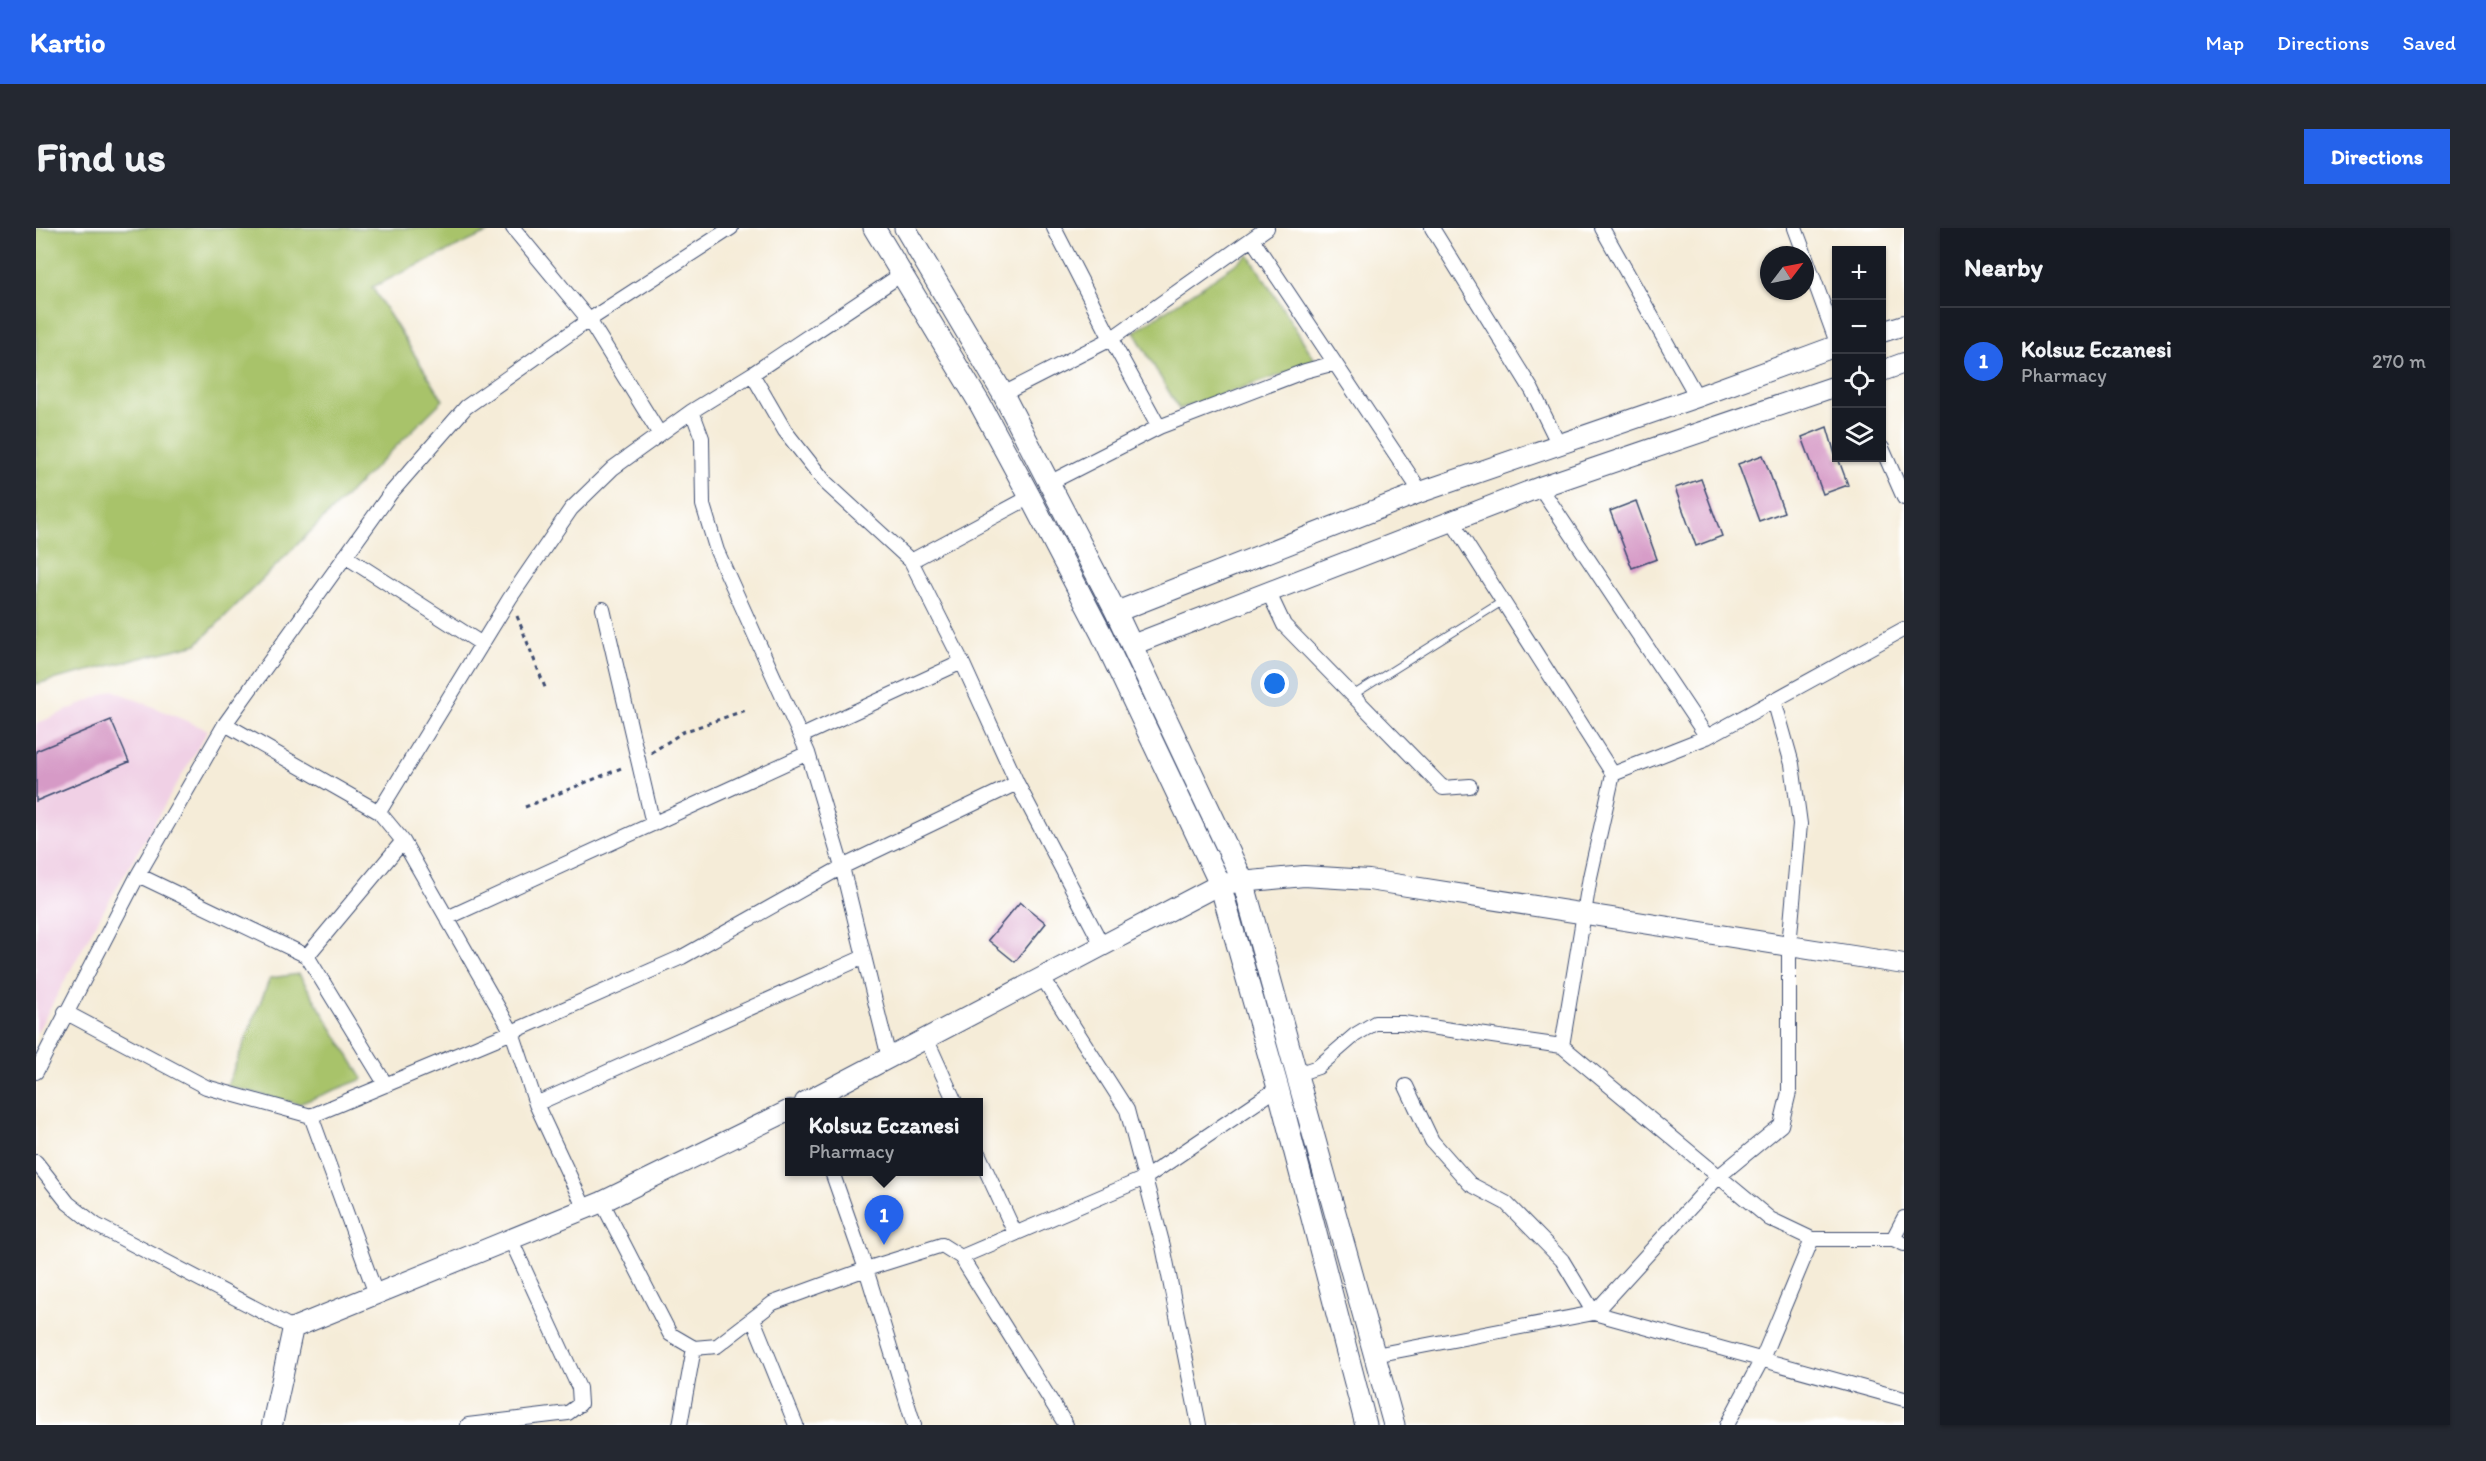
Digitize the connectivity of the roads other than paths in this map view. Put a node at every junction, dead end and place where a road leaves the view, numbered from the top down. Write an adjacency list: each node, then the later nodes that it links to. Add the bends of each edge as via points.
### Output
1 (513, 228): 14 (street)
2 (731, 228): 14 (street)
3 (874, 228): 12 (main road)
4 (905, 228): 25 (main road)
5 (1054, 228): 18 (street)
6 (1267, 228): 10 (street)
7 (1432, 228): 30 (street, via 1532,390)
8 (1602, 228): 26 (street)
9 (1795, 228): 11 (street)
10 (1252, 239): 18 (street); 20 (street)
11 (1802, 246)
12 (902, 274): 23 (street); 35 (main road)
13 (1814, 280): 16 (street)
14 (589, 320): 29 (street); 38 (street, via 466,407 390,494)
15 (1904, 326): 17 (street)
16 (1832, 329)
17 (1886, 331)
18 (1111, 339): 25 (street); 28 (street)
19 (1832, 347): 26 (street)
20 (1335, 363): 28 (street); 34 (street)
21 (1904, 363): 22 (street)
22 (1886, 369)
23 (752, 374): 27 (street); 39 (street, via 786,431 826,483)
24 (1832, 387): 33 (street)
25 (1004, 394): 32 (main road)
26 (1697, 397): 30 (street)
27 (692, 411): 29 (street); 51 (street, via 702,438 703,505 717,551)
28 (1158, 427): 32 (street)
29 (659, 433): 45 (street, via 613,468 571,509)
30 (1559, 444): 34 (street)
31 (1886, 459): 36 (street)
32 (1049, 483): 43 (main road)
33 (1540, 487): 37 (street); 52 (street)
34 (1421, 492): 43 (street)
35 (1030, 496): 39 (street); 63 (main road, via 1102,635)
36 (1904, 498)
37 (1451, 520): 40 (street); 41 (street)
38 (345, 556): 45 (street); 50 (street)
39 (911, 561): 47 (street)
40 (1268, 591): 46 (street); 48 (street, via 1284,625)
41 (1503, 601): 48 (lane); 54 (street)
42 (603, 609): 58 (street)
43 (1116, 612): 46 (main road)
44 (1904, 629): 49 (street)
45 (482, 644): 57 (street)
46 (1132, 645): 62 (main road)
47 (962, 662): 51 (street); 55 (street)
48 (1353, 695): 56 (street, via 1443,788)
49 (1774, 700): 52 (street); 67 (street, via 1792,764 1800,824)
50 (225, 724): 57 (street); 61 (street)
51 (802, 736): 53 (street)
52 (1707, 736): 54 (street)
53 (808, 753): 58 (street); 60 (street)
54 (1613, 774): 64 (street)
55 (1017, 783): 60 (street); 66 (street)
56 (1470, 786)
57 (379, 812): 59 (street)
58 (653, 824): 65 (street)
59 (403, 841): 65 (street); 68 (street)
60 (842, 867): 69 (street); 73 (street, via 682,957)
61 (138, 875): 68 (street); 72 (street)
62 (1244, 881): 63 (street); 64 (street, via 1304,876 1369,880); 78 (main road)
63 (1220, 884): 66 (street); 81 (main road)
64 (1583, 913): 67 (street); 75 (street)
65 (447, 918): 73 (street)
66 (1102, 945): 71 (street)
67 (1788, 946): 70 (street); 90 (street, via 1789,1092 1781,1125)
68 (307, 956): 79 (street)
69 (864, 957): 76 (street); 84 (street)
70 (1904, 964)
71 (1042, 977): 74 (street); 91 (street, via 1127,1110)
72 (66, 1012): 77 (street); 86 (street, via 206,1087)
73 (512, 1032): 79 (street); 84 (street)
74 (926, 1038): 76 (street); 83 (street)
75 (1562, 1046): 78 (street, via 1402,1023 1375,1023 1318,1067); 90 (street)
76 (890, 1058): 82 (street)
77 (36, 1072)
78 (1297, 1074): 105 (main road)
79 (386, 1085): 86 (street)
80 (1406, 1086): 101 (street, via 1432,1141 1470,1184 1506,1203 1562,1260)
81 (1278, 1088): 91 (street); 115 (main road)
82 (815, 1098)
83 (953, 1098)
84 (536, 1104): 92 (street)
85 (785, 1112): 92 (street)
86 (311, 1116): 100 (street)
87 (36, 1162): 103 (street, via 68,1203 96,1225)
88 (983, 1164): 94 (street)
89 (833, 1176): 99 (street)
90 (1718, 1177): 96 (street, via 1770,1219); 101 (street)
91 (1145, 1178): 94 (street); 114 (street, via 1163,1246)
92 (594, 1206): 95 (street); 104 (street, via 670,1334)
93 (1904, 1218): 97 (street)
94 (1015, 1233): 98 (street)
95 (510, 1238): 100 (street); 109 (street, via 579,1388 580,1404 568,1413)
96 (1812, 1239): 97 (street); 106 (street)
97 (1899, 1241)
98 (961, 1257): 99 (street, via 942,1245); 113 (street)
99 (866, 1269): 102 (street, via 773,1303); 112 (street)
100 (376, 1294): 103 (street)
101 (1594, 1313): 105 (street); 106 (street)
102 (753, 1319): 104 (street, via 717,1346); 111 (street)
103 (293, 1328): 108 (street)
104 (694, 1348): 110 (street)
105 (1375, 1355): 116 (main road)
106 (1762, 1359): 107 (street); 117 (street)
107 (1904, 1399)
108 (272, 1425)
109 (468, 1425)
110 (680, 1425)
111 (796, 1425)
112 (914, 1425)
113 (1066, 1425)
114 (1199, 1425)
115 (1366, 1425)
116 (1394, 1425)
117 (1727, 1425)

